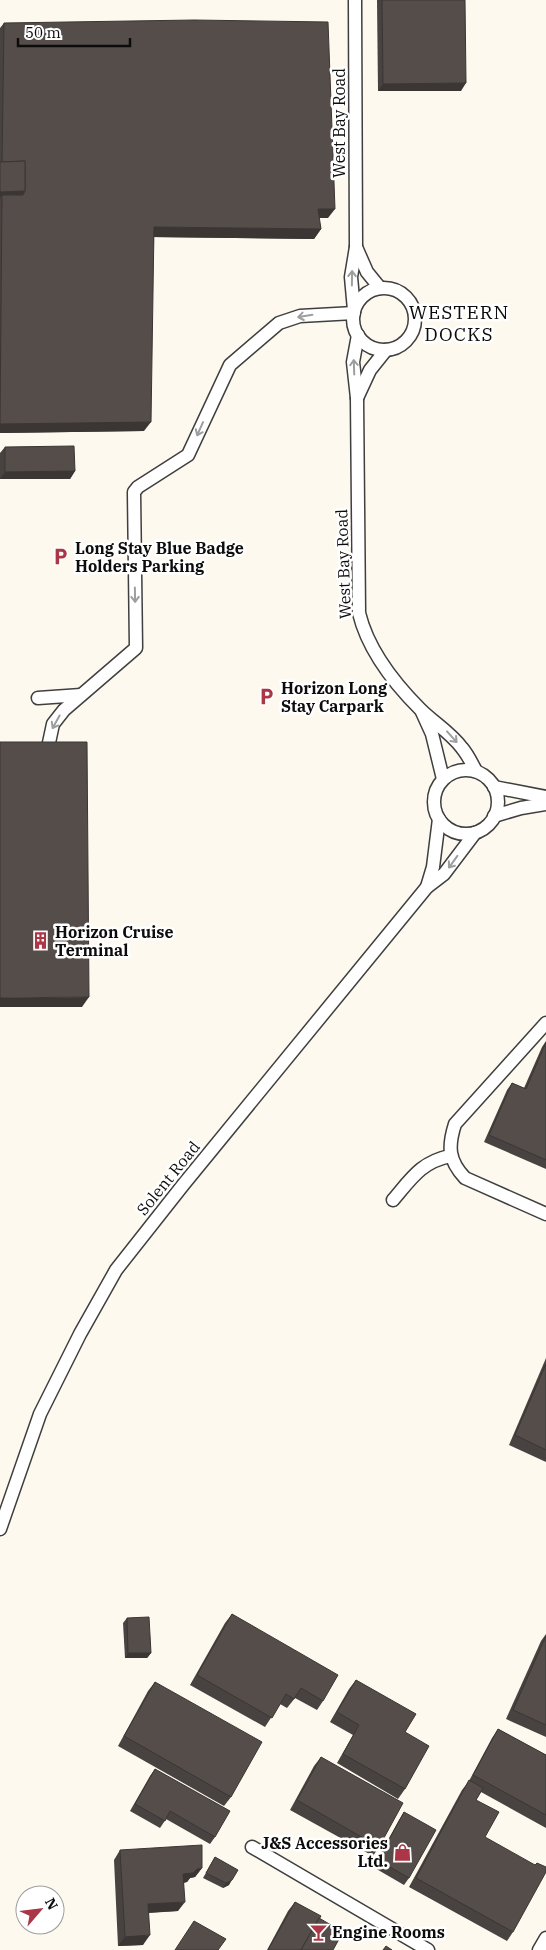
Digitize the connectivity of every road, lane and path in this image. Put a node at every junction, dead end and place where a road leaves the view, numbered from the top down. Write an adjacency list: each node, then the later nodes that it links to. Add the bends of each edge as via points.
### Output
1 (355, 0): 2 (street, West Bay Road)
2 (356, 247): 3 (street, West Bay Road, via 367,272); 4 (street, West Bay Road, one-way to 2, via 351,277)
3 (380, 288): 4 (street, via 364,295); 6 (street, via 394,290 405,297 414,317 410,334 404,342)
4 (354, 311): 5 (street, via 354,328); 8 (street, one-way to 8, via 300,316 279,323 230,365 188,455 134,492 136,648)
5 (358, 336): 6 (street, via 370,347); 7 (street, West Bay Road, one-way to 5, via 353,362)
6 (386, 350): 7 (street, West Bay Road, via 370,370)
7 (357, 398): 10 (street, West Bay Road, via 358,613 369,645)
8 (81, 695): 9 (street); 11 (street, one-way to 11, via 53,724)
9 (38, 698)
10 (420, 709): 12 (street, West Bay Road, one-way to 12, via 457,742); 13 (street, West Bay Road, via 432,734)
11 (47, 752)
12 (476, 772): 13 (street, via 459,770); 14 (street, via 490,780)
13 (444, 779): 18 (street, via 434,798)
14 (494, 787): 15 (street); 17 (street, via 497,796)
15 (546, 797)
16 (546, 804): 17 (street)
17 (494, 816): 19 (street)
18 (439, 819): 19 (street, via 454,832); 20 (street, Solent Road)
19 (475, 833): 20 (street, Solent Road, one-way to 20, via 444,874)
20 (427, 888): 25 (street, Solent Road, via 116,1270 40,1414)
21 (546, 1023): 22 (street, via 455,1124 450,1139)
22 (450, 1156): 23 (street, via 434,1159 420,1169); 24 (street, via 465,1178)
23 (393, 1200)
24 (546, 1214)
25 (0, 1529)
26 (252, 1847): 28 (street)
27 (546, 1938): 29 (street)
28 (428, 1950)
29 (540, 1950)

